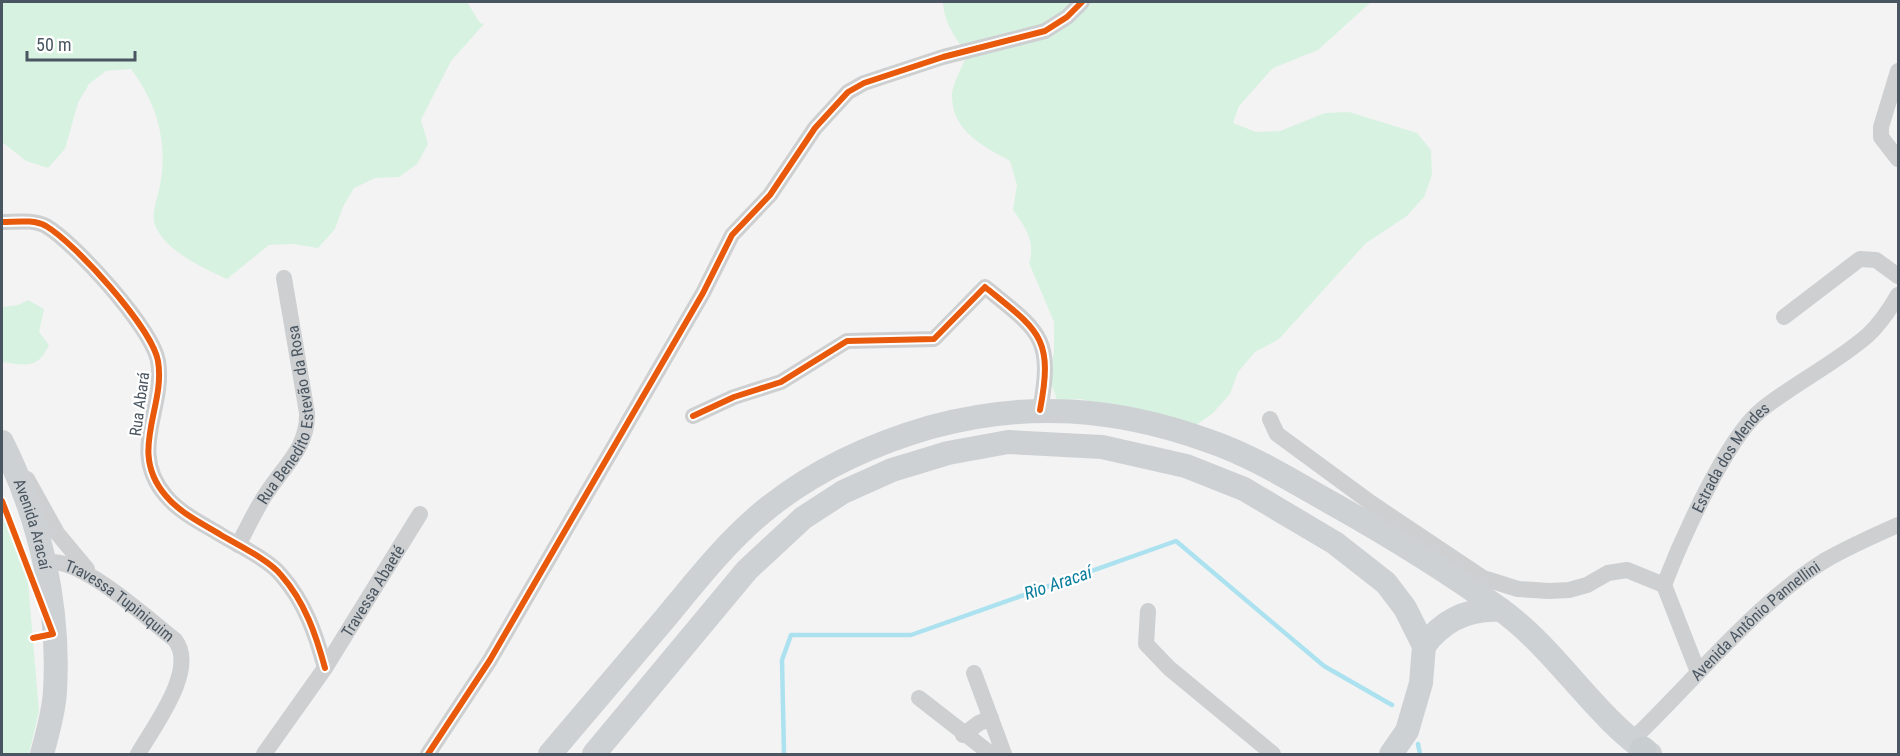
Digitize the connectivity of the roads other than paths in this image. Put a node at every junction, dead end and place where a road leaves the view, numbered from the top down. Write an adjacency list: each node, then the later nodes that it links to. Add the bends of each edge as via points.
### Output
1 (1082, 2): 32 (street, via 1045,31 943,57 864,83 834,104 770,195 732,235 703,292 490,660)
2 (1899, 71): 3 (street, via 1881,127 1881,137)
3 (1899, 159)
4 (2, 222): 15 (street, Rua Abará, via 46,226 105,281 139,324 158,361 147,445 157,484 166,497 191,517)
5 (1899, 276): 8 (street, via 1876,260 1860,259)
6 (284, 278): 15 (street, Rua Benedito Estevão da Rosa, via 308,427 301,446 267,492)
7 (1899, 295): 18 (street, Estrada dos Mendes, via 1869,334 1831,363 1792,385 1758,413 1721,466 1682,539)
8 (1784, 317)
9 (1040, 410): 10 (street, via 1047,375 1044,347 1024,319 985,287 934,339 847,341 781,382); 19 (main road, via 1117,415 1210,441 1276,472 1390,536); 33 (main road, via 989,413 881,442 830,467 767,508 726,545)
10 (693, 416)
11 (1270, 419): 18 (street, via 1277,434 1286,441 1483,578 1518,589 1559,591 1627,570)
12 (2, 443): 16 (main road, Avenida Aracaí, via 27,497); 17 (street, via 57,532)
13 (420, 514): 22 (street, Travessa Abaeté)
14 (1899, 525): 23 (street, Avenida Antônio Pannellini, via 1867,538 1805,575)
15 (238, 545): 22 (street, Rua Abará, via 280,574 314,627)
16 (46, 568): 17 (street, Travessa Tupiniquim, via 54,562 68,563); 29 (main road, Avenida Aracaí, via 53,621 55,693)
17 (96, 580): 30 (street, Travessa Tupiniquim, via 182,649 182,674)
18 (1664, 585): 23 (street)
19 (1501, 610): 21 (main road, via 1457,616 1438,629); 28 (main road, via 1533,635)
20 (1148, 611): 37 (street, via 1146,644 1169,668)
21 (1424, 646): 34 (main road, via 1405,608 1386,583 1335,543 1244,489 1186,466 1137,453 1102,447 1008,442 948,453 892,470 843,492 803,518 747,570); 38 (main road, via 1420,683 1407,731)
22 (325, 668): 31 (street, Travessa Abaeté)
23 (1698, 672): 28 (street, Avenida Antônio Pannellini)
24 (974, 674): 26 (street)
25 (919, 698): 27 (street)
26 (991, 718): 27 (street); 36 (street)
27 (963, 735): 35 (street)
28 (1642, 750)
29 (42, 754)
30 (138, 754)
31 (264, 754)
32 (428, 754)
33 (550, 754)
34 (594, 754)
35 (991, 754)
36 (1005, 754)
37 (1273, 754)
38 (1391, 754)

